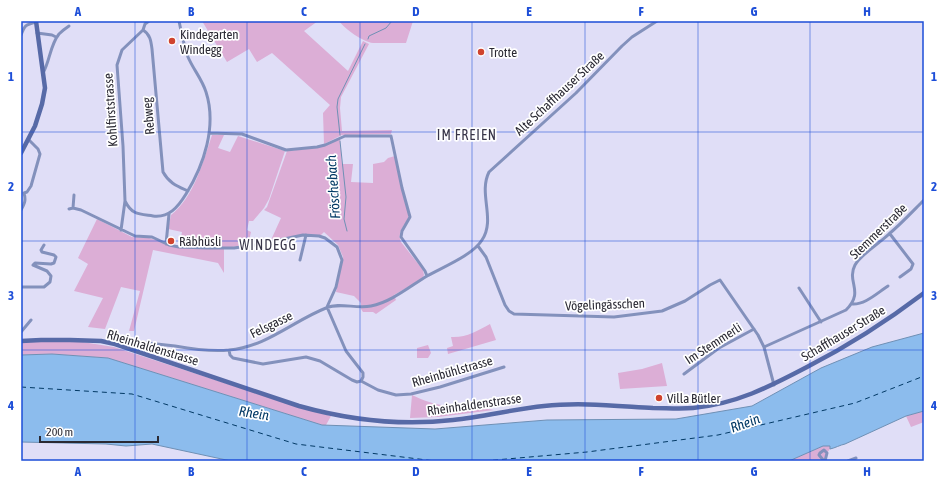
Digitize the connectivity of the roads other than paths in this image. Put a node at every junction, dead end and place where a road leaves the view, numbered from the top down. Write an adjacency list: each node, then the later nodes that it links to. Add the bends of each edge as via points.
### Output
1 (149, 21): 5 (street, Kohlfirststrasse)
2 (180, 21): 12 (street, via 188,57 207,93)
3 (657, 21): 29 (street, Alte Schaffhauser Straße, via 632,37 576,93 489,172 485,189 488,221 484,238)
4 (36, 22): 8 (main road); 9 (street, via 24,26)
5 (144, 23): 7 (street, Kohlfirststrasse)
6 (69, 26): 10 (street)
7 (143, 30): 15 (street, Rebweg, via 150,37 152,49 163,172 167,180); 19 (street, Kohlfirststrasse, via 122,50 116,65)
8 (37, 34): 10 (street); 11 (main road)
9 (21, 35)
10 (56, 38): 11 (street)
11 (43, 73): 13 (main road, via 42,104)
12 (210, 133): 15 (street, via 197,173); 31 (street, via 242,134 286,150 317,147 345,136 392,136 410,217 401,237)
13 (28, 140): 14 (main road); 16 (street, via 40,154 31,186 27,192)
14 (21, 153)
15 (188, 191): 23 (street)
16 (22, 192): 22 (street, via 26,198)
17 (74, 194): 20 (street)
18 (924, 200): 25 (street, Stemmerstraße)
19 (125, 202): 23 (street, Kohlfirststrasse, via 135,213 158,217); 24 (street)
20 (72, 208): 21 (street); 24 (street)
21 (69, 209)
22 (21, 210)
23 (169, 214): 27 (street)
24 (121, 230): 27 (street, via 134,236 152,237)
25 (890, 234): 32 (street, via 913,264 911,269); 37 (street, Stemmerstraße, via 856,264 853,270 855,295)
26 (306, 235): 27 (street, via 234,248 188,248); 30 (street); 38 (street, via 325,238 337,247 341,254 336,287)
27 (166, 244)
28 (44, 245): 34 (street, via 42,252 54,255 56,260 51,264 34,265 50,273 50,282 44,287)
29 (478, 246): 31 (street); 41 (street, Vögelingässchen, via 486,258 505,305 509,312 514,314 614,317 662,311 685,301 720,280)
30 (300, 260)
31 (427, 276): 38 (street, Felsgasse, via 379,304)
32 (900, 277)
33 (888, 286): 37 (street, via 863,302)
34 (21, 287)
35 (799, 288): 40 (street)
36 (924, 293): 50 (main road, Schaffhauser Straße, via 861,336)
37 (852, 304): 40 (street, via 846,310)
38 (326, 307): 46 (street, Felsgasse, via 274,336 243,348); 49 (street, via 346,351 363,373)
39 (31, 320): 42 (street)
40 (821, 322): 45 (street)
41 (754, 329): 45 (street, Vögelingässchen); 48 (street, Im Stemmerli, via 719,348)
42 (21, 332)
43 (21, 341): 44 (main road, Rheinhaldenstrasse, via 70,340)
44 (115, 344): 46 (street, Felsgasse, via 120,340 205,350); 50 (main road, Rheinhaldenstrasse, via 312,409 340,416 384,421 452,420 567,404 691,408 717,405)
45 (764, 346): 50 (street, Vögelingässchen)
46 (229, 350): 49 (street, Rheinbühlstrasse, via 233,358 263,364 306,357 320,361 352,380)
47 (504, 367): 49 (street, Rheinbühlstrasse, via 411,394 396,395 378,390)
48 (684, 374)
49 (361, 381)
50 (772, 386)
51 (856, 458): 52 (street)
52 (848, 461)

